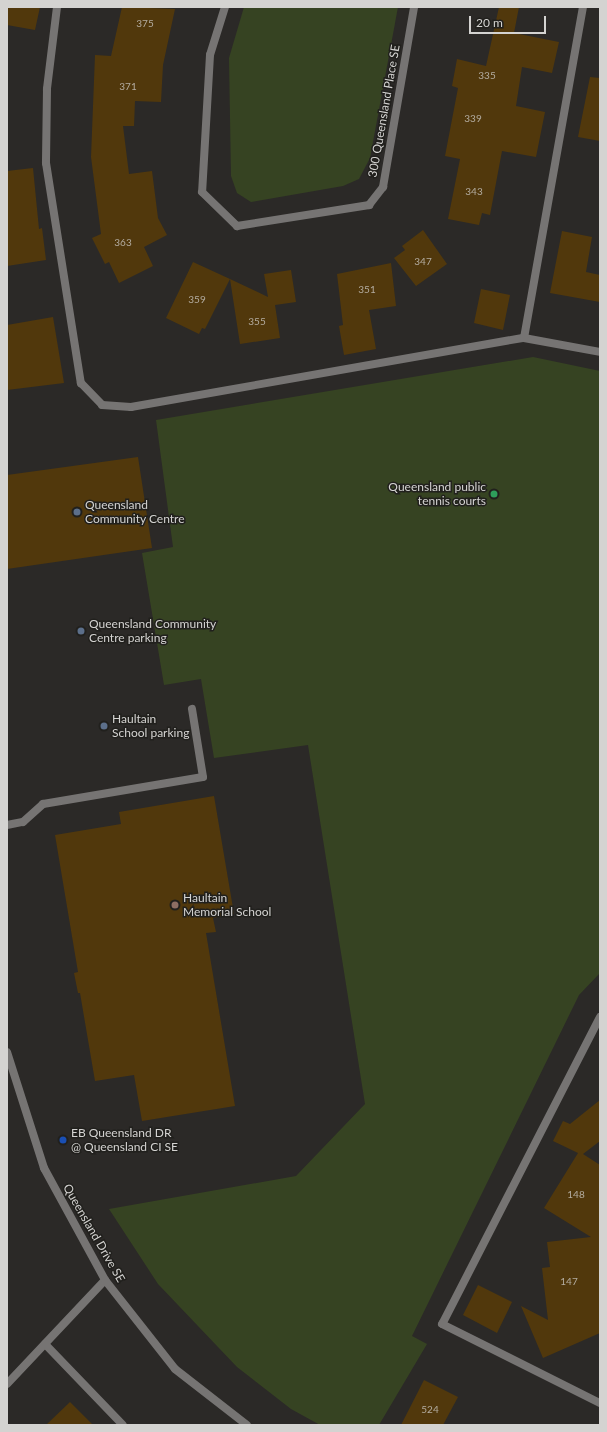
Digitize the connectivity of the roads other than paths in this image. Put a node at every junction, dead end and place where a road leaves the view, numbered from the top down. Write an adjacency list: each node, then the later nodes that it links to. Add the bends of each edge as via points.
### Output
1 (57, 7): 5 (street, via 47,89 46,163 81,382 102,405 131,407)
2 (225, 7): 3 (street, 300 Queensland Place SE, via 210,55 202,192 238,226 369,206 383,187)
3 (414, 7)
4 (583, 7): 5 (street)
5 (524, 338): 6 (street)
6 (600, 352)
7 (192, 709): 8 (street, via 203,778 43,804 23,822)
8 (7, 825)
9 (600, 1016): 14 (street, via 442,1324)
10 (7, 1052): 11 (street, Queensland Drive SE, via 44,1168)
11 (105, 1280): 12 (street); 16 (street, Queensland Drive SE, via 175,1369)
12 (44, 1344): 13 (street); 15 (street)
13 (7, 1384)
14 (600, 1403)
15 (123, 1425)
16 (247, 1425)

